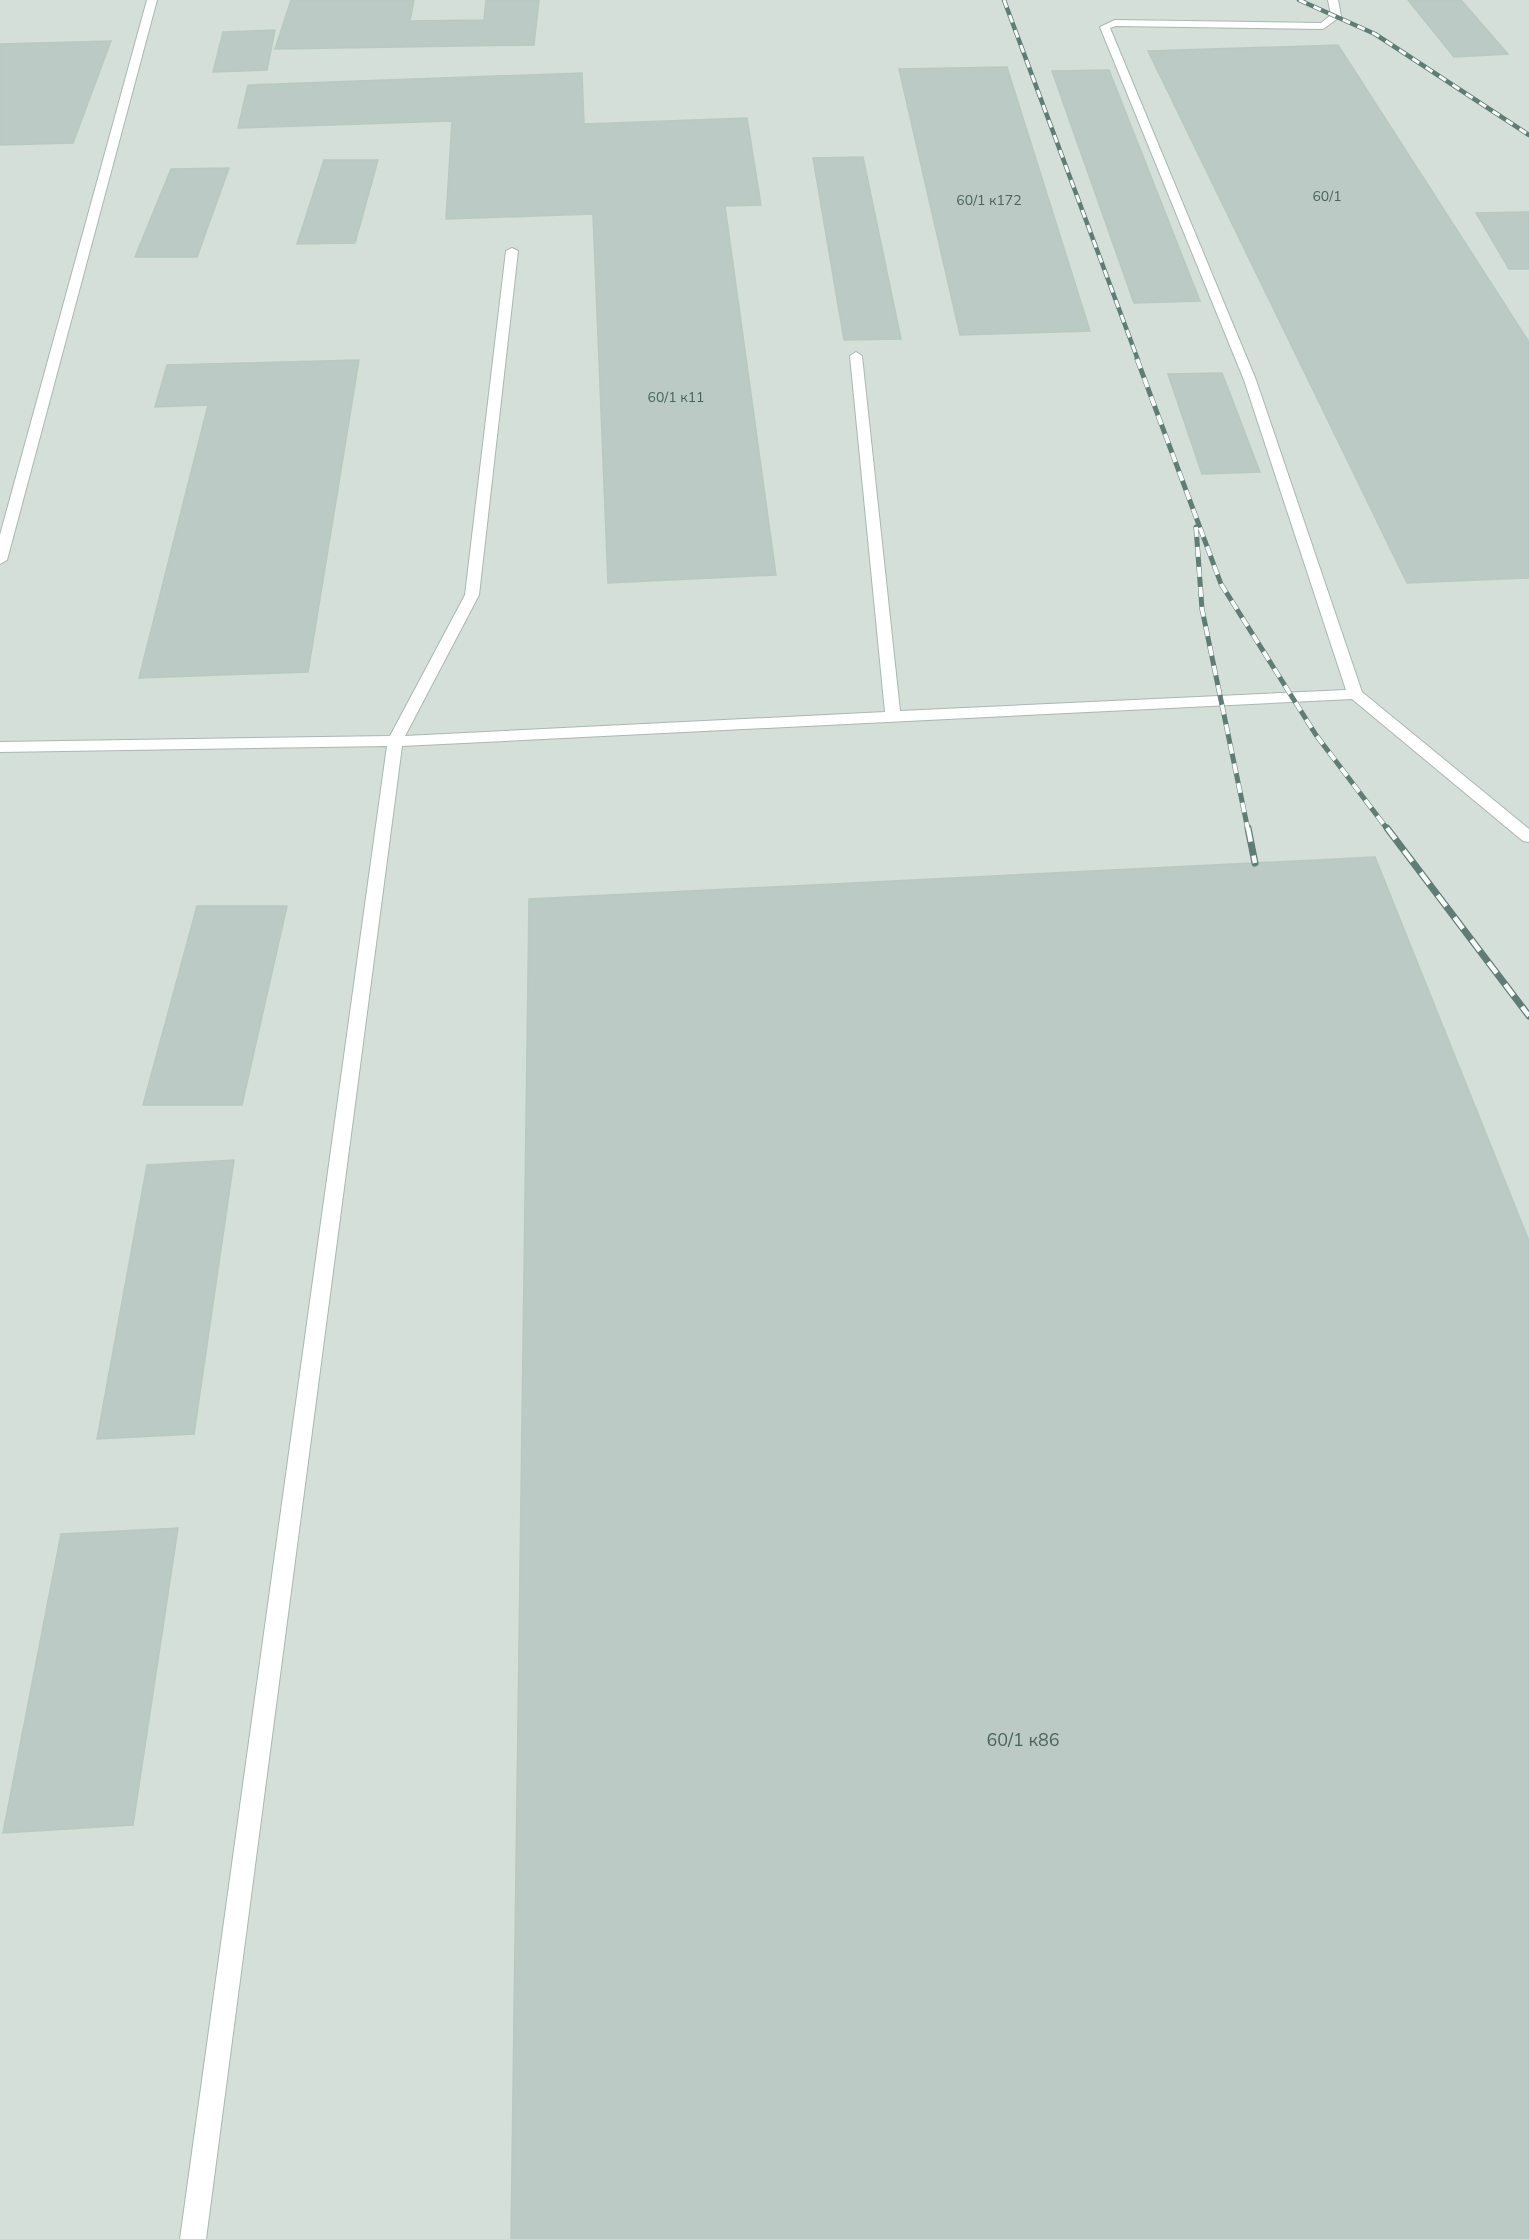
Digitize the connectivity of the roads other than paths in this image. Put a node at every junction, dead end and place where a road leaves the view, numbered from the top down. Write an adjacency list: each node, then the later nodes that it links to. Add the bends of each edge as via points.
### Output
1 (152, 0): 5 (lane)
2 (1333, 0): 6 (lane, via 1336,16 1323,26 1115,23 1105,27 1250,380)
3 (512, 251): 8 (lane, via 472,595)
4 (856, 356): 7 (lane)
5 (0, 560)
6 (1355, 694): 7 (lane); 10 (lane)
7 (893, 716): 8 (lane)
8 (395, 741): 9 (lane); 11 (lane)
9 (0, 747)
10 (1529, 837)
11 (193, 2239)

